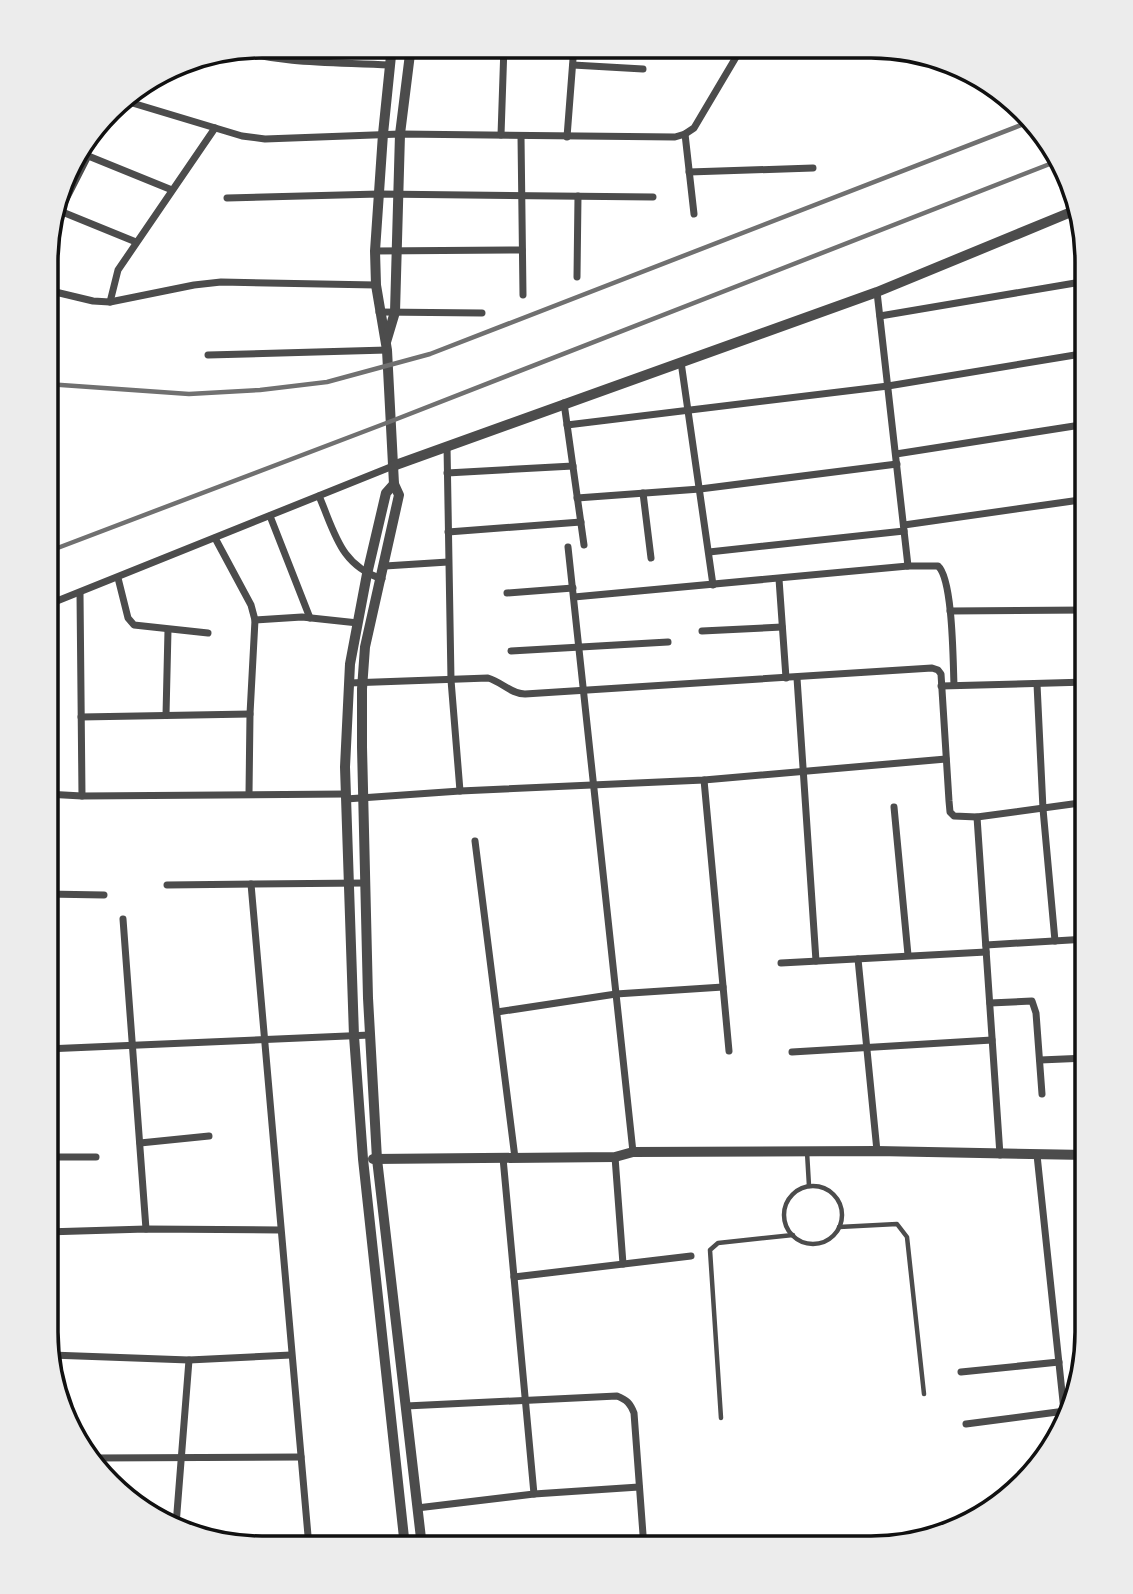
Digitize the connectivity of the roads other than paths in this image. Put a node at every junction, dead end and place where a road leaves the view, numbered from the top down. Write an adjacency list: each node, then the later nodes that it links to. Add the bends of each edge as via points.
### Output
1 (276, 58): 7 (street)
2 (390, 58): 7 (street)
3 (410, 58): 13 (street)
4 (504, 58): 15 (street)
5 (573, 58): 8 (street)
6 (735, 58): 14 (street, via 694,128)
7 (389, 65): 12 (street)
8 (573, 65): 9 (street); 17 (street)
9 (643, 68)
10 (133, 103): 11 (street)
11 (215, 128): 12 (street, via 265,139); 22 (street)
12 (383, 134): 13 (street); 23 (street)
13 (400, 134): 15 (street); 24 (street)
14 (685, 134): 17 (street); 20 (street)
15 (501, 135): 16 (street)
16 (521, 136): 17 (street); 25 (street)
17 (567, 137)
18 (88, 156): 21 (street); 22 (street)
19 (813, 168): 20 (street)
20 (690, 173): 31 (street)
21 (73, 183)
22 (172, 190): 32 (street)
23 (379, 194): 24 (street); 28 (street); 34 (street)
24 (397, 194): 25 (street); 35 (street)
25 (521, 196): 26 (street); 33 (street)
26 (578, 197): 27 (street); 36 (street)
27 (653, 197)
28 (227, 198)
29 (65, 213): 32 (street)
30 (1069, 213): 39 (street)
31 (694, 214)
32 (136, 242): 42 (street, via 118,270)
33 (522, 250): 35 (street); 41 (street)
34 (375, 251): 35 (street); 38 (street)
35 (396, 251): 44 (street)
36 (577, 277)
37 (1075, 283): 46 (street)
38 (376, 285): 42 (street, via 221,282); 43 (street)
39 (877, 292): 46 (street); 50 (street)
40 (58, 293): 42 (street)
41 (523, 295)
42 (110, 302)
43 (379, 312): 44 (street); 47 (street)
44 (395, 312): 45 (street); 47 (street)
45 (482, 313)
46 (880, 316): 51 (street)
47 (386, 347): 48 (street); 59 (street)
48 (208, 355)
49 (1075, 355): 51 (street)
50 (681, 362): 52 (street); 53 (street)
51 (888, 386): 53 (street); 57 (street)
52 (564, 403): 54 (street); 56 (street)
53 (688, 411): 54 (street); 63 (street)
54 (567, 425): 60 (street)
55 (1075, 426): 57 (street)
56 (447, 446): 59 (street); 61 (street)
57 (895, 454): 58 (street)
58 (897, 464): 63 (street); 70 (street)
59 (393, 466): 62 (street); 65 (street)
60 (573, 466): 61 (street); 66 (street)
61 (447, 473): 71 (street)
62 (394, 484): 78 (street, via 399,495); 80 (street, via 386,493)
63 (700, 489): 64 (street); 75 (street)
64 (643, 493): 66 (street); 76 (street)
65 (319, 496): 68 (street); 80 (street, via 344,553)
66 (577, 498): 69 (street)
67 (1075, 501): 70 (street)
68 (270, 516): 72 (street); 92 (street)
69 (581, 522): 71 (street); 73 (street)
70 (904, 528): 75 (street); 79 (street)
71 (448, 533): 77 (street)
72 (215, 538): 81 (street); 93 (street)
73 (584, 545)
74 (568, 547): 85 (street)
75 (709, 552): 84 (street)
76 (651, 558)
77 (448, 562): 78 (street); 104 (street)
78 (385, 566): 82 (street)
79 (908, 566): 83 (street); 91 (street, via 941,569)
80 (367, 574): 82 (street); 94 (street)
81 (118, 578): 86 (street); 96 (street, via 131,623)
82 (382, 579): 107 (street, via 365,647)
83 (779, 579): 84 (street); 95 (street)
84 (713, 585): 88 (street)
85 (573, 588): 87 (street); 88 (street)
86 (80, 593): 89 (street); 114 (street)
87 (507, 593)
88 (574, 597): 100 (street)
89 (58, 601)
90 (1075, 610): 91 (street)
91 (950, 611): 109 (street)
92 (310, 618): 93 (street); 94 (street)
93 (256, 620): 112 (street)
94 (358, 623): 106 (street)
95 (782, 627): 97 (street); 102 (street)
96 (168, 630): 98 (street); 113 (street)
97 (702, 631)
98 (208, 633)
99 (668, 642): 100 (street)
100 (579, 646): 101 (street); 111 (street)
101 (511, 651)
102 (786, 678): 103 (street); 111 (street)
103 (797, 678): 110 (street, via 932,668 941,674); 116 (street)
104 (451, 680): 107 (street); 111 (street, via 488,678 519,694); 119 (street)
105 (1075, 682): 108 (street)
106 (349, 683): 107 (street); 123 (street)
107 (362, 683): 124 (street)
108 (1037, 684): 109 (street); 127 (street)
109 (954, 685): 110 (street)
110 (941, 686): 115 (street)
111 (583, 689): 118 (street)
112 (250, 714): 113 (street); 120 (street)
113 (166, 715): 114 (street)
114 (81, 716): 122 (street)
115 (946, 760): 116 (street); 128 (street, via 950,812 960,818)
116 (803, 773): 117 (street); 142 (street)
117 (704, 780): 118 (street); 144 (street)
118 (594, 786): 119 (street); 145 (street)
119 (460, 791): 124 (street)
120 (249, 794): 122 (street); 123 (street)
121 (58, 795): 122 (street)
122 (82, 796)
123 (346, 797): 124 (street); 130 (street)
124 (363, 799): 131 (street)
125 (1075, 804): 127 (street)
126 (894, 807): 140 (street)
127 (1043, 809): 128 (street); 138 (street)
128 (977, 817): 139 (street)
129 (475, 841): 147 (street)
130 (349, 883): 131 (street); 132 (street); 149 (street)
131 (365, 883): 148 (street)
132 (251, 884): 133 (street); 150 (street)
133 (167, 885)
134 (58, 894): 135 (street)
135 (104, 895)
136 (123, 919): 152 (street)
137 (1075, 940): 138 (street)
138 (1055, 941): 139 (street)
139 (986, 948): 140 (street); 146 (street)
140 (908, 955): 141 (street)
141 (858, 959): 142 (street); 154 (street)
142 (816, 961): 143 (street)
143 (781, 963)
144 (723, 987): 145 (street); 155 (street)
145 (616, 994): 147 (street); 163 (street)
146 (990, 1003): 151 (street); 158 (street, via 1032,1001)
147 (496, 1012): 171 (street)
148 (370, 1035): 149 (street); 173 (street)
149 (354, 1037): 150 (street); 172 (street)
150 (264, 1040): 152 (street); 177 (street)
151 (992, 1040): 154 (street); 165 (street)
152 (132, 1045): 153 (street); 161 (street)
153 (58, 1049)
154 (867, 1049): 156 (street); 162 (street)
155 (729, 1051)
156 (792, 1052)
157 (1075, 1059): 158 (street)
158 (1040, 1060): 159 (street)
159 (1042, 1094)
160 (209, 1136): 161 (street)
161 (140, 1143): 176 (street)
162 (877, 1151): 164 (street); 165 (street)
163 (633, 1152): 164 (street); 170 (street)
164 (807, 1152): 174 (lane)
165 (1000, 1155): 166 (street)
166 (1037, 1155): 167 (street); 188 (street)
167 (1075, 1155)
168 (58, 1157): 169 (street)
169 (96, 1157)
170 (615, 1157): 171 (street); 181 (street)
171 (509, 1158): 173 (street); 182 (street)
172 (363, 1159): 173 (street); 184 (street)
173 (377, 1159): 183 (street)
174 (809, 1186): 175 (lane, via 826,1189 839,1201); 179 (lane, via 787,1202 785,1219)
175 (839, 1227): 179 (lane, via 829,1239 814,1244); 190 (lane, via 897,1224 907,1237)
176 (146, 1229): 177 (street); 178 (street)
177 (280, 1230): 186 (street)
178 (58, 1232)
179 (793, 1236): 195 (lane, via 718,1243 710,1250)
180 (691, 1256): 181 (street)
181 (623, 1264): 182 (street)
182 (514, 1277): 191 (street)
183 (394, 1308): 184 (street); 193 (street)
184 (379, 1309): 205 (street)
185 (59, 1355): 187 (street)
186 (291, 1355): 187 (street); 199 (street)
187 (189, 1360): 198 (street)
188 (1059, 1362): 189 (street); 192 (street)
189 (961, 1372)
190 (924, 1394)
191 (525, 1399): 193 (street); 200 (street, via 625,1399 634,1413); 201 (street)
192 (1064, 1399)
193 (406, 1406): 202 (street)
194 (1058, 1412): 196 (street)
195 (721, 1418)
196 (966, 1423)
197 (101, 1458): 198 (street)
198 (181, 1458): 199 (street); 203 (street)
199 (300, 1458): 204 (street)
200 (639, 1487): 201 (street); 207 (street)
201 (534, 1494): 202 (street)
202 (417, 1508): 206 (street)
203 (177, 1517)
204 (308, 1536)
205 (404, 1536)
206 (421, 1536)
207 (643, 1536)

